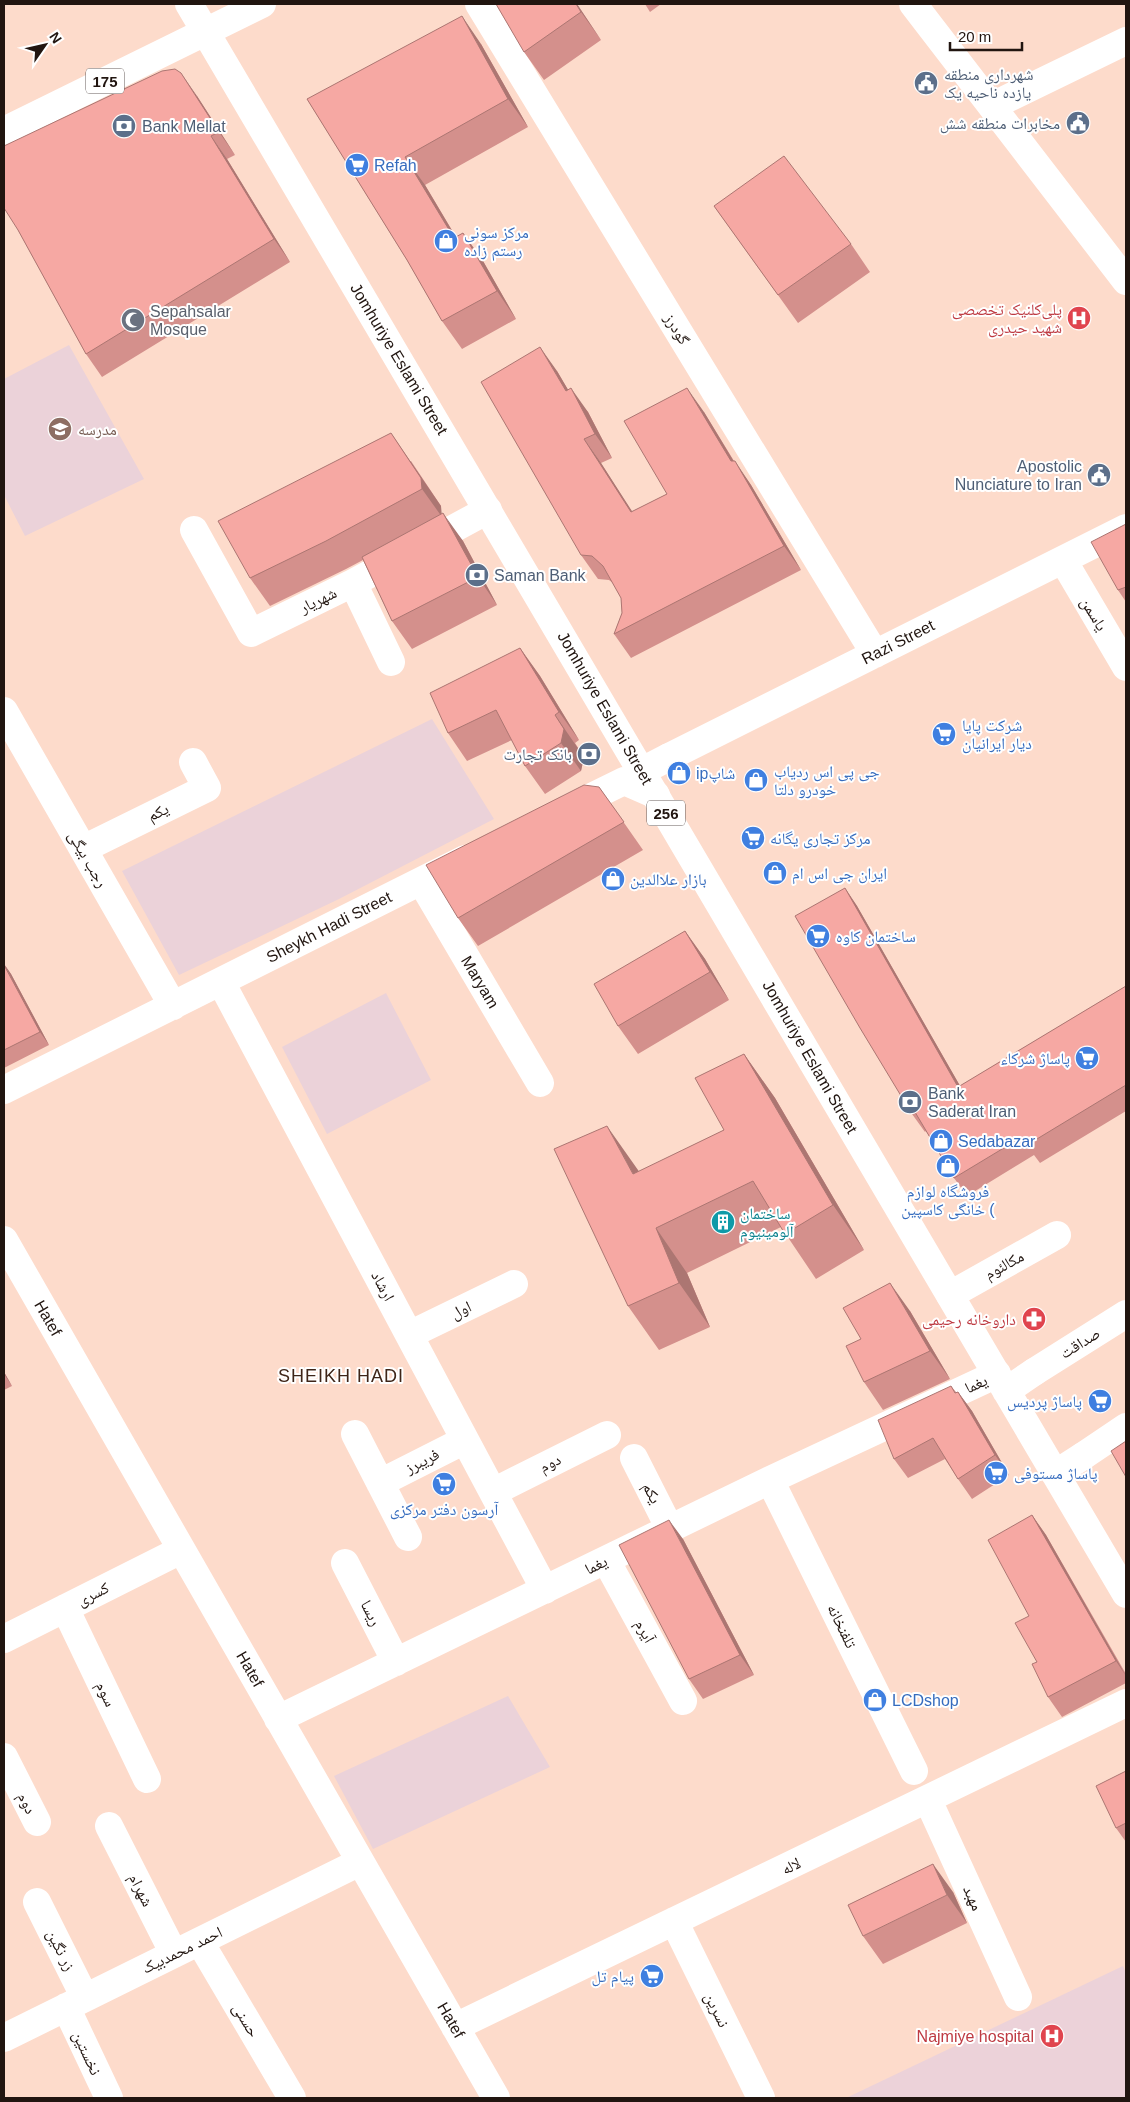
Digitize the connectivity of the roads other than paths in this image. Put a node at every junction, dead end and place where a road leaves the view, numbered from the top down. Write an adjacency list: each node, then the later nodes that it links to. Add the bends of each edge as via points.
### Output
1 (190, 4): 5 (street, Jomhuriye Eslami Street / 256)
2 (262, 4): 5 (street, 175)
3 (479, 4): 15 (street, گودرز)
4 (913, 4): 7 (street)
5 (206, 31): 8 (street, 175); 10 (street, Jomhuriye Eslami Street / 256)
6 (1126, 41): 7 (street)
7 (992, 106): 9 (street)
8 (4, 128)
9 (1126, 281)
10 (488, 510): 14 (street, شهریار); 20 (street, Jomhuriye Eslami Street / 256)
11 (1126, 528): 13 (street, Razi Street)
12 (194, 530): 14 (street, شهریار, via 251,633)
13 (1063, 560): 15 (street, Razi Street); 17 (street, یاسمن)
14 (353, 582): 16 (street)
15 (875, 654): 20 (street, Razi Street)
16 (391, 662)
17 (1126, 667)
18 (4, 712): 24 (street, رجب بیگی)
19 (193, 762): 24 (street, یکم, via 207,788)
20 (642, 771): 21 (street, Jomhuriye Eslami Street / 256)
21 (656, 795): 22 (street, via 624,781); 33 (street, Jomhuriye Eslami Street / 256)
22 (544, 820)
23 (491, 846): 25 (street, Sheykh Hadi Street)
24 (83, 849): 27 (street, رجب بیگی)
25 (420, 881): 26 (street, Sheykh Hadi Street); 28 (street, Maryam)
26 (221, 982): 27 (street, Sheykh Hadi Street); 35 (street, ارشاد)
27 (173, 1006): 29 (street, Sheykh Hadi Street)
28 (540, 1083)
29 (4, 1090)
30 (1057, 1235): 33 (street, مکالئوم)
31 (4, 1240): 48 (street, Hatef)
32 (514, 1284): 35 (street, اول)
33 (950, 1295): 36 (street, Jomhuriye Eslami Street / 256)
34 (1126, 1314): 36 (street, صداقت, via 1034,1372)
35 (409, 1335): 40 (street, ارشاد)
36 (1001, 1382): 42 (street, Jomhuriye Eslami Street / 256); 43 (street, یغما)
37 (1126, 1427): 42 (street)
38 (355, 1434): 44 (street)
39 (607, 1434): 45 (street, دوم)
40 (465, 1440): 44 (street, فریبرز); 45 (street, ارشاد)
41 (634, 1458): 46 (street, یکم)
42 (1055, 1474): 52 (street, Jomhuriye Eslami Street / 256)
43 (770, 1480): 46 (street, یغما); 60 (street, تلفنخانه)
44 (380, 1483): 47 (street)
45 (493, 1492): 51 (street, ارشاد)
46 (670, 1529): 49 (street, یغما)
47 (408, 1537)
48 (181, 1550): 53 (street, کسری); 58 (street, Hatef)
49 (606, 1560): 51 (street, یغما); 56 (street, آیرم)
50 (345, 1563): 55 (street, ریسا)
51 (544, 1590): 55 (street, یغما)
52 (1126, 1594)
53 (65, 1608): 54 (street, کسری); 61 (street, سوم)
54 (7, 1629)
55 (396, 1662): 58 (street, یغما)
56 (683, 1702)
57 (1126, 1703): 62 (street, لاله)
58 (278, 1719): 65 (street, Hatef)
59 (4, 1757): 63 (street, دوم)
60 (914, 1771)
61 (147, 1779)
62 (928, 1800): 67 (street, لاله); 70 (street, مهبد)
63 (36, 1822)
64 (109, 1826): 69 (street, شهرام)
65 (360, 1862): 68 (street, احمد محمدبیک); 72 (street, Hatef)
66 (37, 1902): 71 (street, زر نگین)
67 (674, 1922): 72 (street, لاله); 77 (street, نسرین)
68 (200, 1942): 69 (street, احمد محمدبیک); 75 (street, حسنی)
69 (174, 1954): 71 (street, احمد محمدبیک)
70 (1018, 1997)
71 (76, 2003): 73 (street, احمد محمدبیک); 74 (street, نخستین)
72 (455, 2027): 76 (street, Hatef)
73 (4, 2038)
74 (109, 2098)
75 (292, 2098)
76 (496, 2098)
77 (761, 2098)

